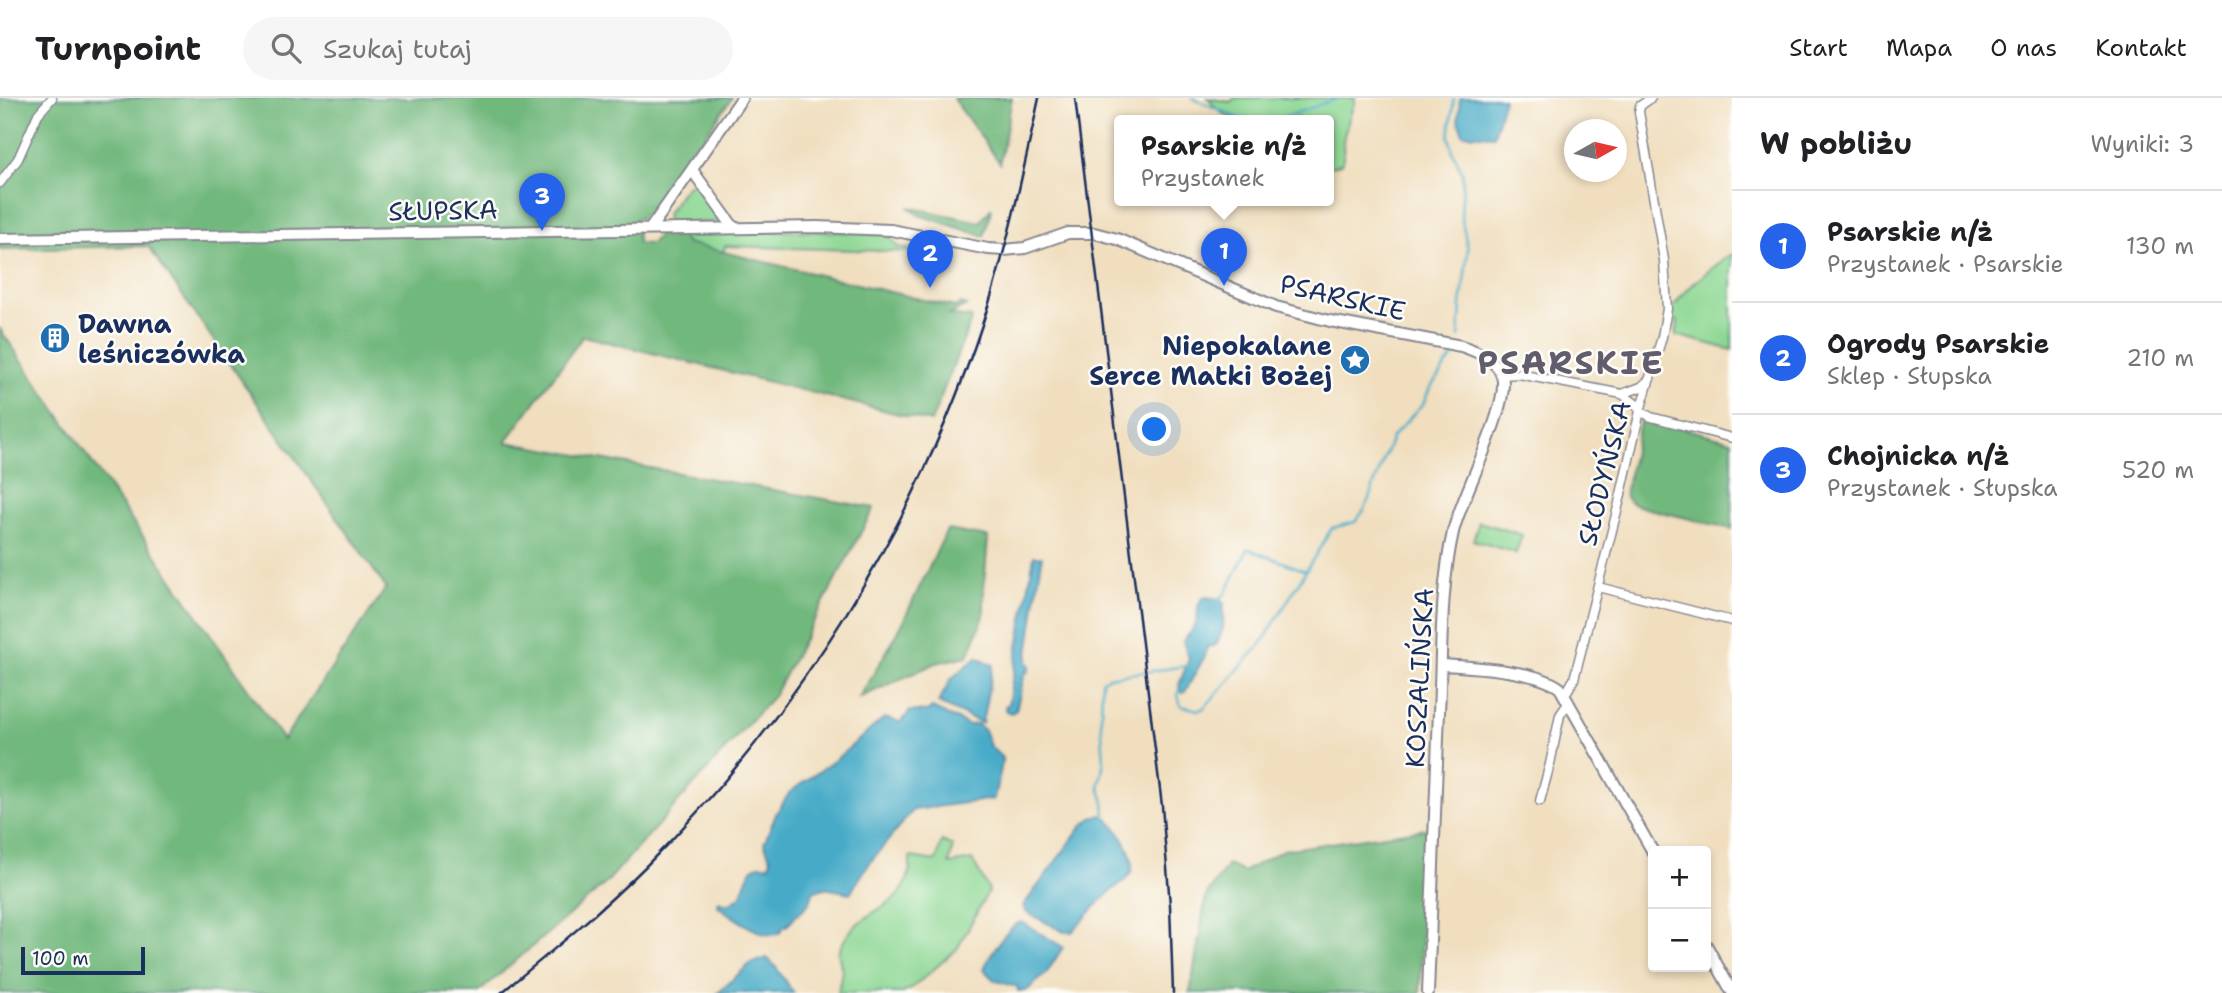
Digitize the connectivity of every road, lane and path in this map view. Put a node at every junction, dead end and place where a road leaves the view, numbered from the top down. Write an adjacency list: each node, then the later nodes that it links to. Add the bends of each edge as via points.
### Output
1 (51, 98): 5 (street)
2 (742, 98): 4 (street)
3 (1651, 98): 11 (street, SŁODYŃSKA, via 1639,112 1667,295)
4 (692, 170): 6 (street); 7 (street)
5 (0, 183)
6 (734, 228): 7 (street, SŁUPSKA); 9 (street, SŁUPSKA, via 891,230)
7 (650, 229): 8 (street, SŁUPSKA)
8 (0, 239)
9 (1011, 250): 10 (street, PSARSKIE, via 1068,233 1105,235 1276,307 1468,348 1489,359)
10 (1502, 375): 12 (street, via 1519,374); 17 (street, KOSZALIŃSKA, via 1500,407 1453,532)
11 (1650, 379): 12 (street); 13 (street, SŁODYŃSKA)
12 (1622, 394): 13 (street)
13 (1640, 411): 14 (street); 15 (street, SŁODYŃSKA)
14 (1732, 438)
15 (1598, 587): 16 (street); 18 (street, SŁODYŃSKA)
16 (1732, 621)
17 (1441, 665): 18 (street, via 1539,677 1553,682); 23 (street, KOSZALIŃSKA)
18 (1567, 698): 19 (street, SŁODYŃSKA); 20 (street)
19 (1539, 801)
20 (1650, 846)
21 (1711, 954): 22 (street)
22 (1732, 992)
23 (1428, 993)

